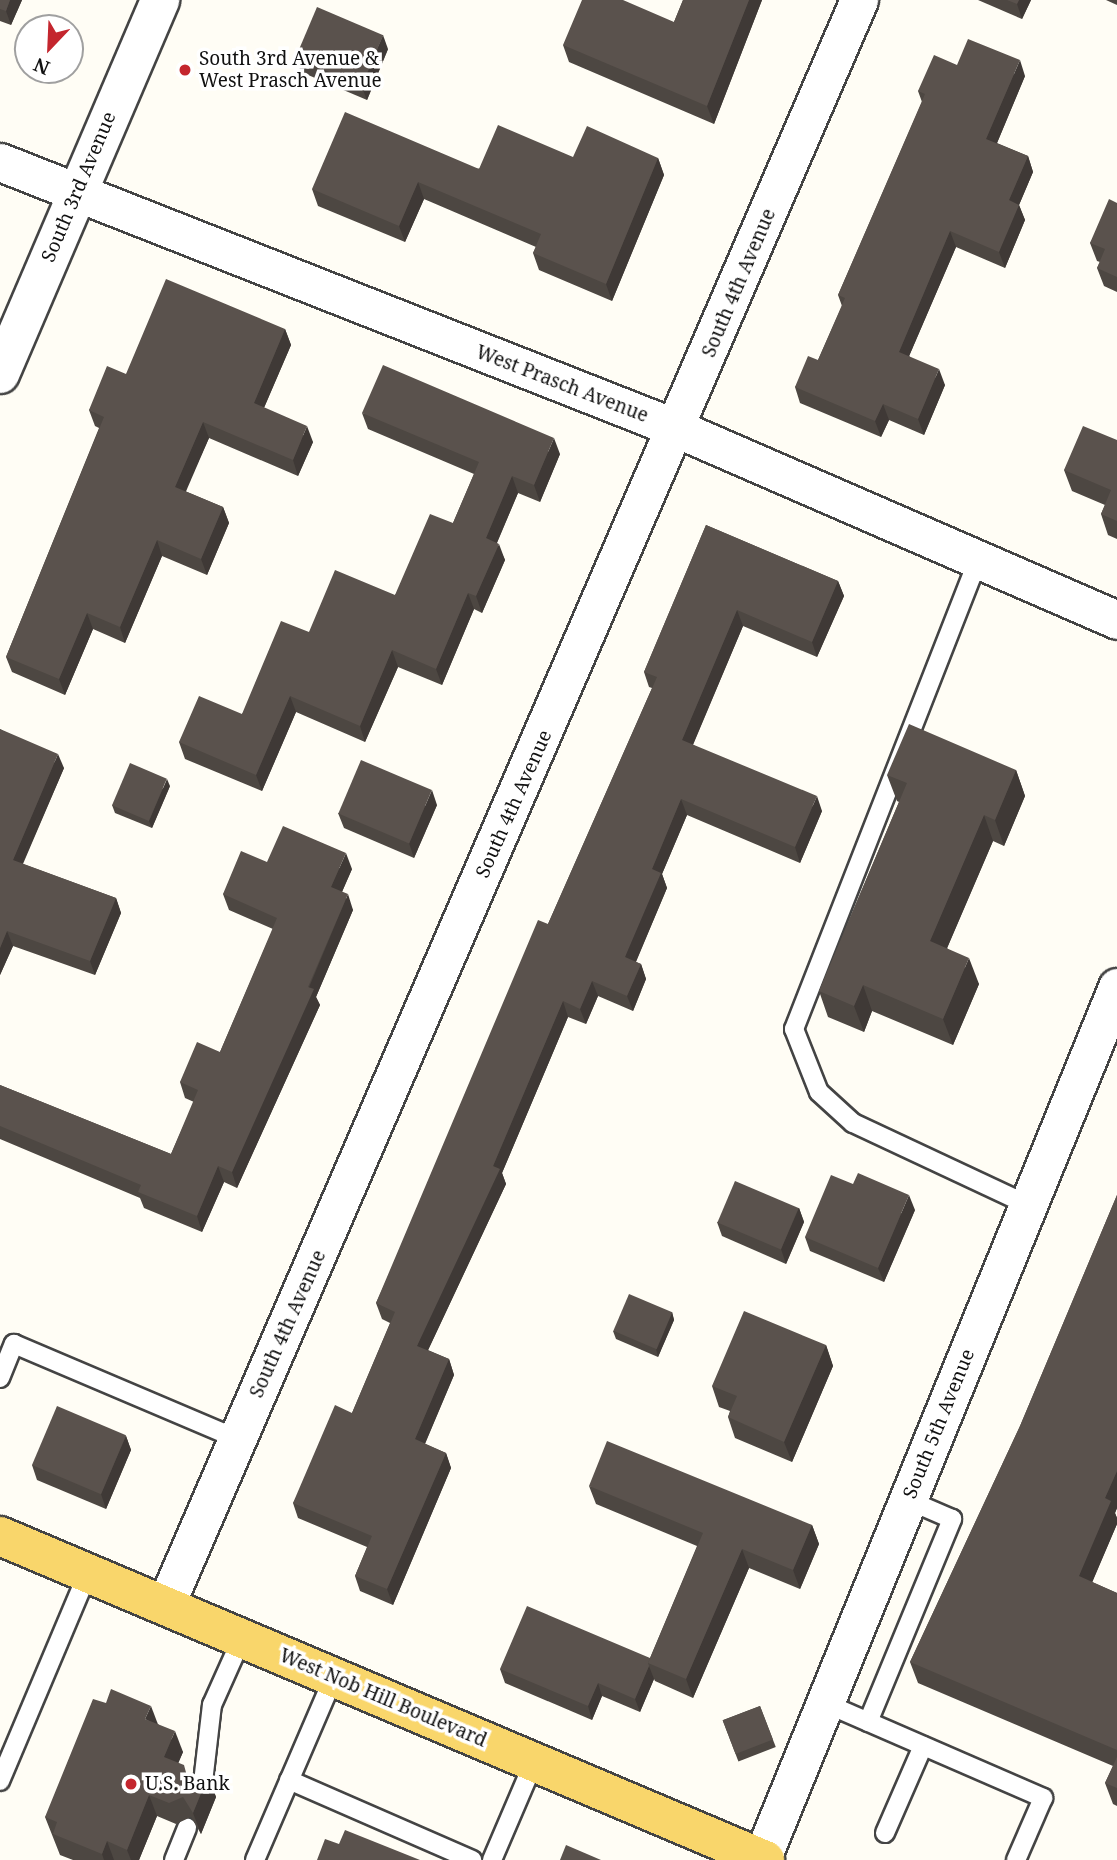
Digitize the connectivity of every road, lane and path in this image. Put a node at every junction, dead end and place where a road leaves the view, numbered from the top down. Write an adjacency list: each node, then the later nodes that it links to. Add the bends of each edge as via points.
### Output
1 (160, 0): 4 (street, South 3rd Avenue)
2 (859, 0): 6 (street, South 4th Avenue)
3 (0, 162): 4 (street, West Prasch Avenue)
4 (76, 193): 5 (street, South 3rd Avenue); 6 (street, West Prasch Avenue)
5 (0, 374)
6 (678, 429): 7 (street, West Prasch Avenue); 12 (street, South 4th Avenue)
7 (978, 560): 8 (street, West Prasch Avenue); 10 (lane, via 794,1029 819,1092 853,1123)
8 (1117, 620)
9 (1117, 987): 10 (street, South 5th Avenue)
10 (1028, 1205): 13 (street, South 5th Avenue)
11 (0, 1378): 12 (lane, via 15,1344)
12 (238, 1439): 16 (street, South 4th Avenue)
13 (908, 1500): 19 (street, South 5th Avenue); 20 (lane, via 951,1520)
14 (0, 1536): 15 (main road, West Nob Hill Boulevard)
15 (88, 1573): 16 (main road, West Nob Hill Boulevard); 24 (lane)
16 (165, 1606): 17 (main road, West Nob Hill Boulevard)
17 (242, 1638): 18 (main road, West Nob Hill Boulevard); 25 (lane, via 212,1705)
18 (334, 1677): 22 (main road, West Nob Hill Boulevard); 23 (lane)
19 (825, 1703): 20 (lane); 28 (street, South 5th Avenue)
20 (868, 1721): 21 (lane)
21 (923, 1746): 27 (lane); 33 (lane, via 1043,1798)
22 (534, 1762): 28 (main road, West Nob Hill Boulevard); 32 (lane)
23 (289, 1780): 30 (lane); 31 (lane)
24 (0, 1781)
25 (202, 1791)
26 (187, 1828): 29 (lane)
27 (885, 1833)
28 (763, 1859)
29 (174, 1860)
30 (255, 1860)
31 (472, 1860)
32 (492, 1860)
33 (1016, 1860)

